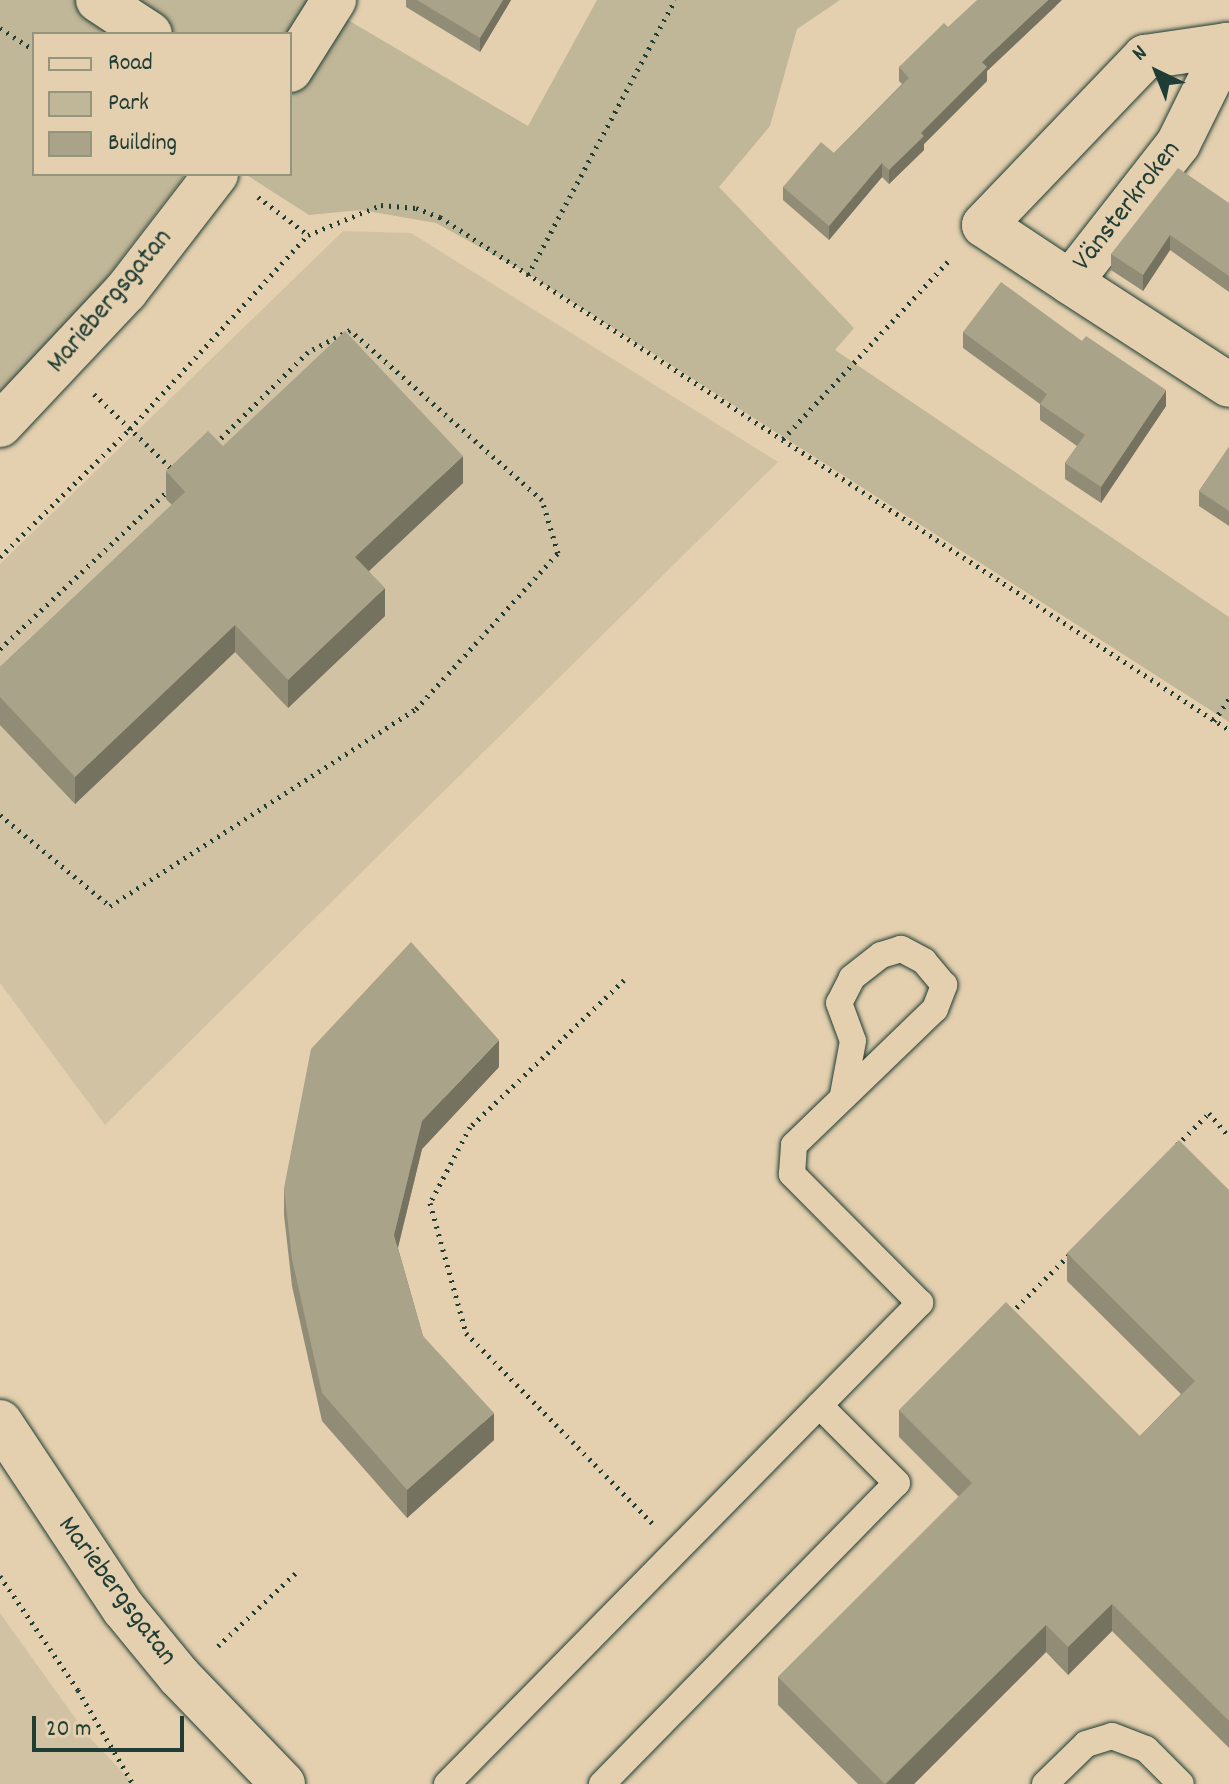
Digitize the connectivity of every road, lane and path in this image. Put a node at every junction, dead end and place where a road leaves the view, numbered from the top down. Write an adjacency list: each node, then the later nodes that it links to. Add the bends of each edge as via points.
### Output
1 (98, 0): 5 (street)
2 (334, 0): 8 (street)
3 (675, 0): 12 (path)
4 (0, 28): 7 (path)
5 (147, 32)
6 (1228, 45): 10 (street, Vänsterkroken, via 1145,57); 13 (street, Vänsterkroken, via 1178,144)
7 (32, 49)
8 (292, 67)
9 (233, 183): 11 (path); 14 (street, Mariebergsgatan)
10 (984, 225): 13 (street, Vänsterkroken); 18 (path)
11 (308, 235): 12 (path, via 381,205 416,208 440,217); 17 (path)
12 (528, 275): 18 (path)
13 (1070, 282): 15 (street, Vänsterkroken)
14 (62, 362): 16 (street, Mariebergsgatan); 17 (path)
15 (1229, 385)
16 (0, 425)
17 (130, 429): 20 (path); 21 (path, via 181,478)
18 (783, 439): 23 (path)
19 (213, 446): 25 (path, via 308,352 350,330 542,500 558,553 416,709 110,906)
20 (0, 557)
21 (0, 649)
22 (1229, 699): 23 (path)
23 (1214, 721): 24 (path)
24 (1229, 730)
25 (0, 815)
26 (624, 980): 34 (path, via 470,1127 430,1203 466,1333)
27 (843, 1095): 27 (lane, via 935,1009 944,985 924,961 901,949 881,955 852,978 839,1003 853,1041); 32 (lane, via 794,1145 792,1174 920,1303)
28 (1229, 1137): 29 (path, via 1209,1113)
29 (1176, 1147)
30 (1075, 1248): 31 (path)
31 (1008, 1315)
32 (819, 1405): 34 (lane); 39 (lane, via 897,1483)
33 (0, 1422): 37 (street, Mariebergsgatan, via 124,1609 179,1676)
34 (678, 1549): 38 (lane)
35 (0, 1576): 36 (path, via 78,1690)
36 (133, 1784)
37 (283, 1784)
38 (447, 1784)
39 (602, 1784)
40 (1045, 1784): 41 (lane, via 1086,1744 1112,1736 1146,1749)
41 (1181, 1784)

